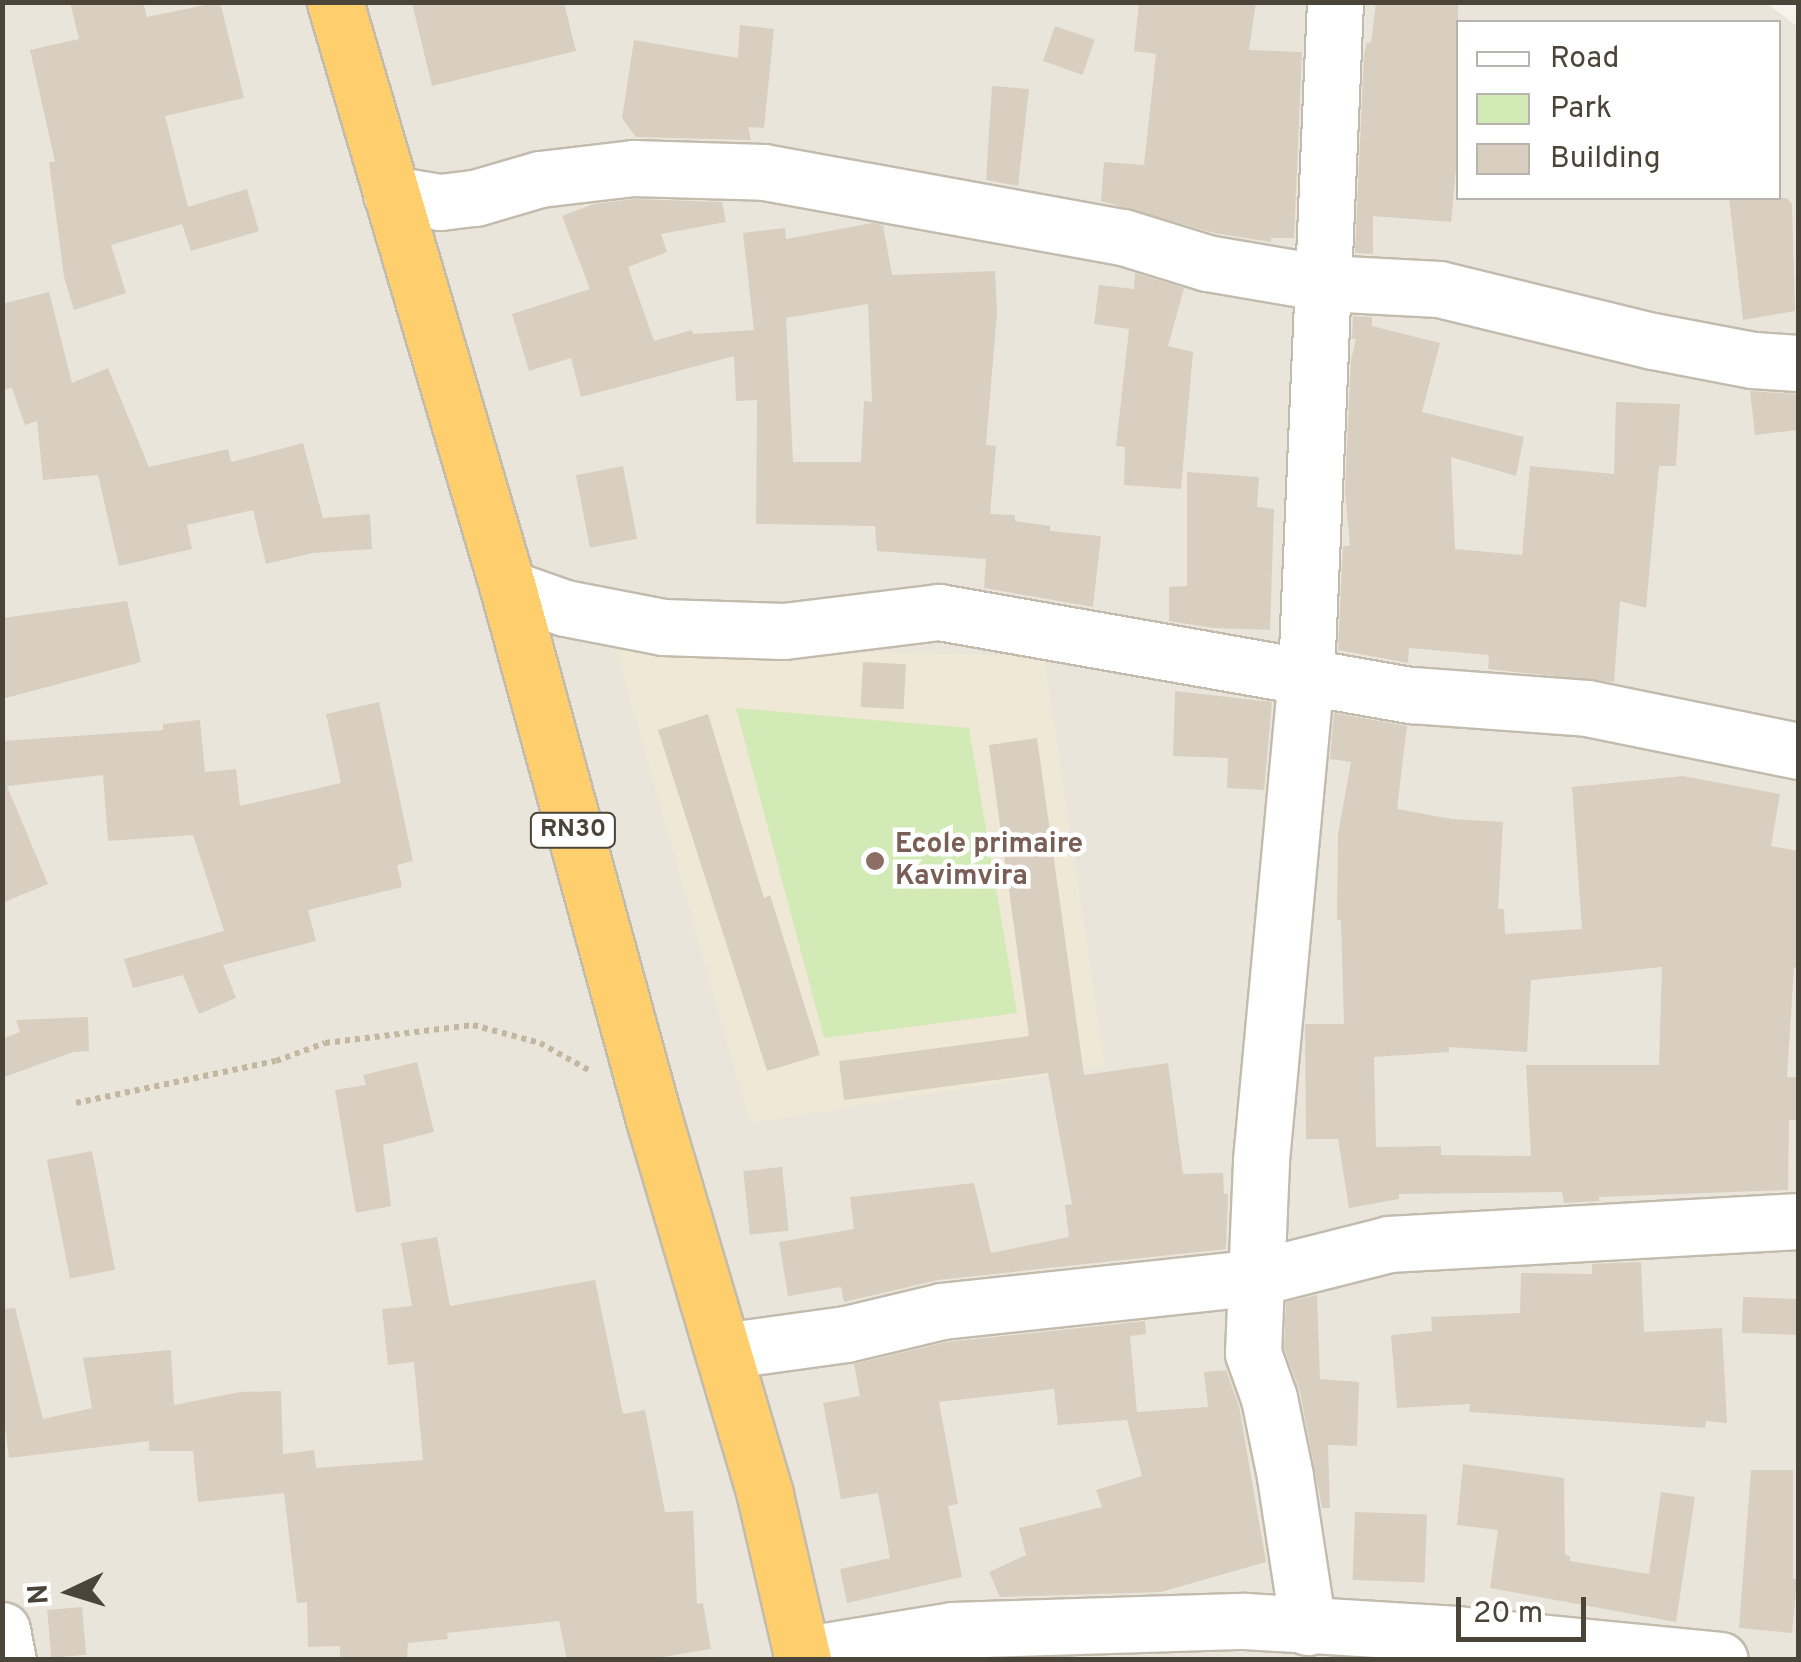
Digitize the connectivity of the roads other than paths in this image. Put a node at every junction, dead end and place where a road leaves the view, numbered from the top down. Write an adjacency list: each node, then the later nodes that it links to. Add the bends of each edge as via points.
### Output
1 (335, 2): 3 (highway, RN30)
2 (1335, 2): 4 (street)
3 (390, 194): 4 (street, via 440,202 540,178 633,168 764,172); 6 (highway, RN30)
4 (1325, 283): 5 (street, via 1440,289 1653,341); 7 (street)
5 (1798, 363)
6 (508, 588): 7 (street, via 565,608 663,627 784,631 939,612); 11 (highway, RN30)
7 (1306, 674): 8 (street, via 1412,695 1587,708); 10 (street, via 1261,1160)
8 (1798, 751)
9 (1798, 1221): 10 (street, via 1389,1244)
10 (1260, 1278): 11 (street, via 942,1311 846,1334); 12 (street, via 1253,1353 1285,1476)
11 (723, 1351): 14 (highway, RN30)
12 (1308, 1627): 14 (street, via 1246,1621 952,1630); 16 (street)
13 (2, 1630): 15 (street)
14 (802, 1657)
15 (8, 1660)
16 (1720, 1660)

